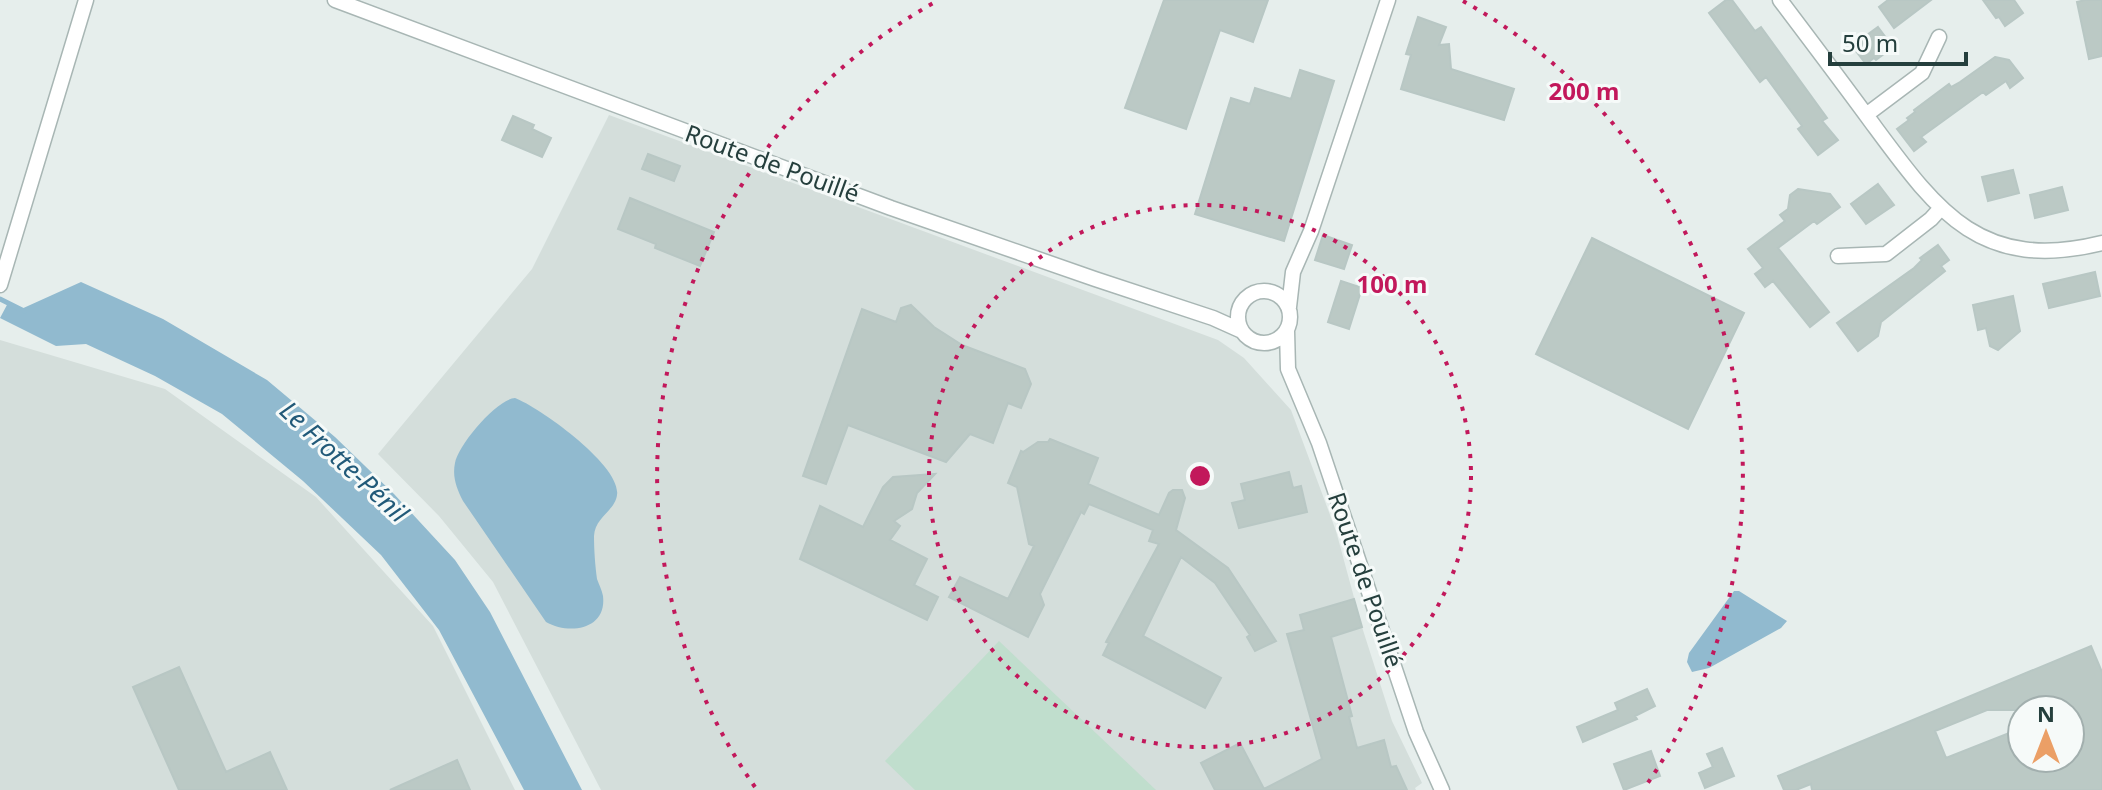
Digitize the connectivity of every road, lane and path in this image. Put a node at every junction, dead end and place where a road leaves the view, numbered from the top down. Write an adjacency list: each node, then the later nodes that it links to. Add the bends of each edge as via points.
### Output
1 (86, 0): 11 (street)
2 (335, 0): 15 (street, Route de Pouillé, via 891,208)
3 (1388, 0): 10 (street)
4 (1780, 0): 6 (street)
5 (1939, 37): 6 (street, via 1922,73)
6 (1866, 115): 7 (street)
7 (1940, 209): 8 (street, via 1992,241 2021,249 2053,252); 9 (street, via 1886,254)
8 (2102, 243)
9 (1838, 256)
10 (1293, 272): 12 (street); 14 (street)
11 (2, 279)
12 (1269, 291): 13 (street, via 1252,294); 14 (street)
13 (1240, 306): 15 (street); 16 (street)
14 (1289, 307): 17 (street)
15 (1213, 318): 16 (street, Route de Pouillé)
16 (1242, 331): 18 (street)
17 (1287, 331): 18 (street); 19 (street, Route de Pouillé)
18 (1260, 344): 19 (street, Route de Pouillé)
19 (1288, 369): 20 (street, Route de Pouillé, via 1319,443 1416,732)
20 (1442, 790)

